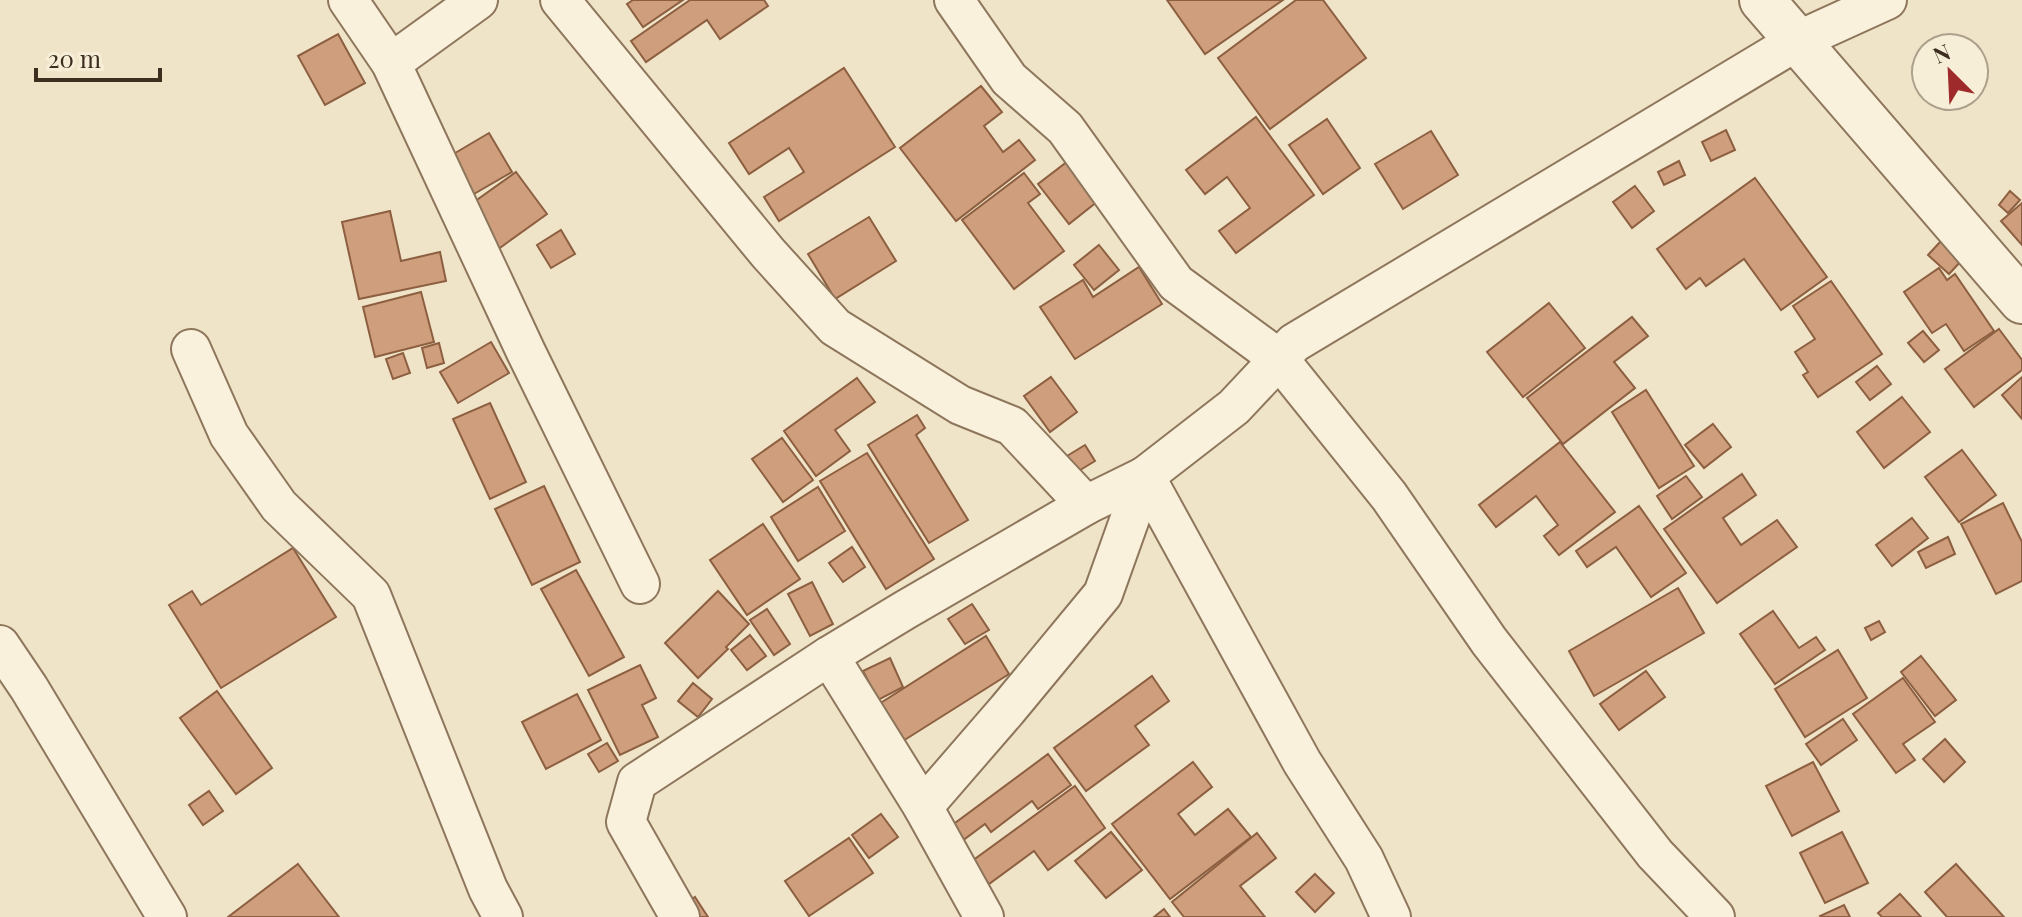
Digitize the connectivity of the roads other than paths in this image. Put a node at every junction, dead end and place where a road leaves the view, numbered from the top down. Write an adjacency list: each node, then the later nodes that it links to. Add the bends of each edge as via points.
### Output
1 (348, 0): 8 (street)
2 (478, 0): 8 (street)
3 (560, 0): 13 (street, via 835,327 960,405 1012,426)
4 (954, 0): 11 (street, via 1009,79 1065,128 1176,283)
5 (1762, 0): 7 (street)
6 (1887, 0): 7 (street)
7 (1797, 41): 9 (street); 11 (street, via 1294,343)
8 (391, 63): 14 (street)
9 (2022, 301)
10 (191, 349): 19 (street, via 229,435 279,506 371,595)
11 (1278, 358): 12 (street, via 1234,407); 23 (street, via 1389,496 1537,704 1655,854)
12 (1145, 476): 13 (street); 17 (street, via 1103,594); 22 (street, via 1302,762 1364,859)
13 (1086, 505): 16 (street)
14 (640, 584)
15 (0, 645): 18 (street)
16 (829, 656): 17 (street); 20 (street, via 637,782 626,822)
17 (923, 807): 21 (street)
18 (167, 917)
19 (503, 917)
20 (680, 917)
21 (984, 917)
22 (1391, 917)
23 (1715, 917)

